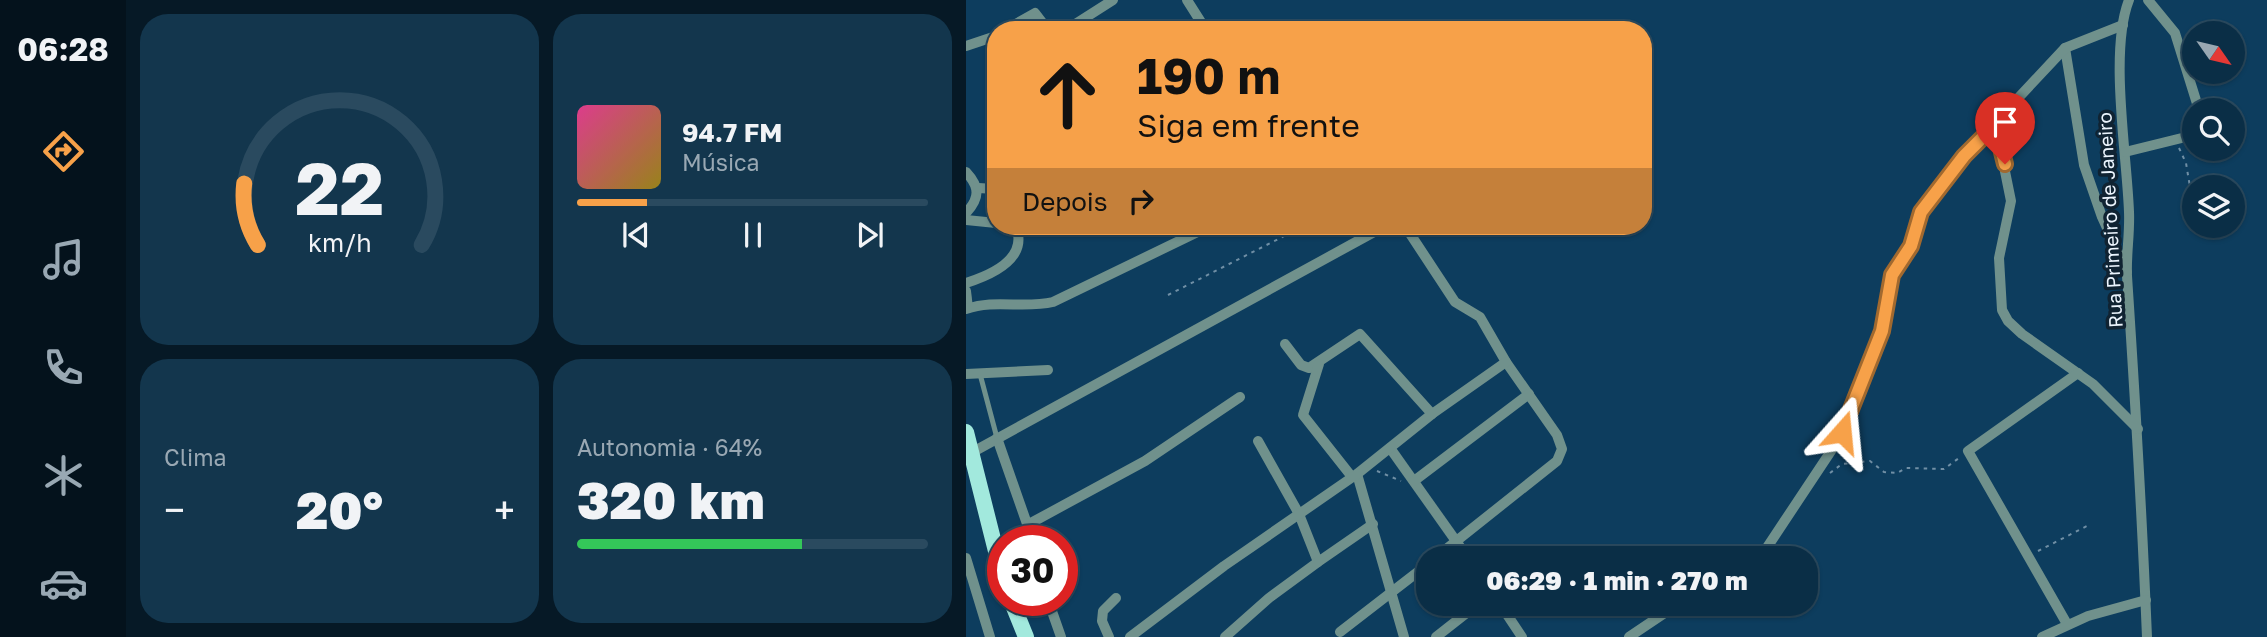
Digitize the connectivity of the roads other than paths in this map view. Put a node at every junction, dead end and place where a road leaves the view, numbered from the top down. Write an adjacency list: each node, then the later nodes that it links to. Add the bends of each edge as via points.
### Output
1 (1113, 0): 7 (street)
2 (1187, 0): 8 (street)
3 (2148, 0): 13 (street, via 2175,33)
4 (2127, 5): 9 (street, Rua Primeiro de Janeiro)
5 (1021, 21): 6 (street, via 1035,13)
6 (1041, 21)
7 (1086, 21)
8 (1200, 21)
9 (2123, 25): 12 (street); 16 (street, Rua Primeiro de Janeiro)
10 (987, 39): 11 (street)
11 (966, 46)
12 (2064, 48): 14 (street); 27 (street, via 2084,164)
13 (2195, 98)
14 (1998, 122): 35 (street, via 2011,201 1998,258 2002,310 2022,334); 56 (street, via 1921,212 1911,246 1892,275 1885,323 1835,447)
15 (2182, 139): 16 (street)
16 (2125, 152): 27 (street, Rua Primeiro de Janeiro)
17 (966, 172): 18 (street)
18 (978, 188): 19 (street); 20 (street, via 975,203)
19 (987, 188)
20 (966, 213)
21 (966, 220): 22 (street)
22 (987, 222)
23 (1018, 235): 28 (street, via 1014,254 992,272)
24 (1191, 235): 30 (street, via 1053,302 992,302)
25 (1369, 235): 43 (street)
26 (1411, 235): 32 (street, via 1455,302 1478,315)
27 (2127, 272): 41 (street, Rua Primeiro de Janeiro)
28 (966, 283)
29 (966, 291): 30 (street)
30 (967, 308)
31 (1285, 344): 33 (street, via 1305,368)
32 (1506, 362): 38 (street); 40 (street)
33 (1319, 364): 40 (street, via 1360,334); 47 (street, via 1303,415)
34 (1048, 370): 37 (street)
35 (2078, 373): 41 (street); 69 (street, via 1968,451)
36 (966, 374): 37 (street)
37 (980, 374): 43 (lane)
38 (1530, 394): 48 (street); 53 (street, via 1557,435 1560,457)
39 (1240, 397): 50 (street, via 1145,461)
40 (1432, 414): 45 (street)
41 (2138, 429): 63 (street, Rua Primeiro de Janeiro)
42 (966, 432): 46 (main road)
43 (997, 438): 46 (street); 50 (street)
44 (1258, 441): 49 (street)
45 (1390, 448): 47 (street); 48 (street)
46 (971, 453): 52 (main road)
47 (1358, 473): 49 (street); 51 (street)
48 (1410, 483): 53 (street)
49 (1300, 514): 58 (street); 75 (street)
50 (1029, 524)
51 (1373, 524): 58 (street); 61 (street)
52 (989, 525)
53 (1455, 540): 54 (street); 55 (street)
54 (1448, 546)
55 (1459, 546)
56 (1768, 546)
57 (966, 558): 60 (street)
58 (1318, 562): 76 (street)
59 (1416, 573): 61 (street)
60 (968, 574): 71 (street)
61 (1390, 593): 70 (street); 77 (street)
62 (1116, 598): 74 (street, via 1103,611)
63 (2146, 600): 69 (street); 82 (street, Rua Primeiro de Janeiro)
64 (1017, 616): 72 (main road)
65 (1054, 616): 73 (street)
66 (1463, 616): 78 (street)
67 (1508, 616): 79 (street)
68 (1660, 616): 80 (street)
69 (2067, 624): 81 (street)
70 (1340, 632)
71 (990, 637)
72 (1026, 637)
73 (1061, 637)
74 (1109, 637)
75 (1130, 637)
76 (1225, 637)
77 (1404, 637)
78 (1436, 637)
79 (1522, 637)
80 (1629, 637)
81 (2042, 637)
82 (2147, 637)

